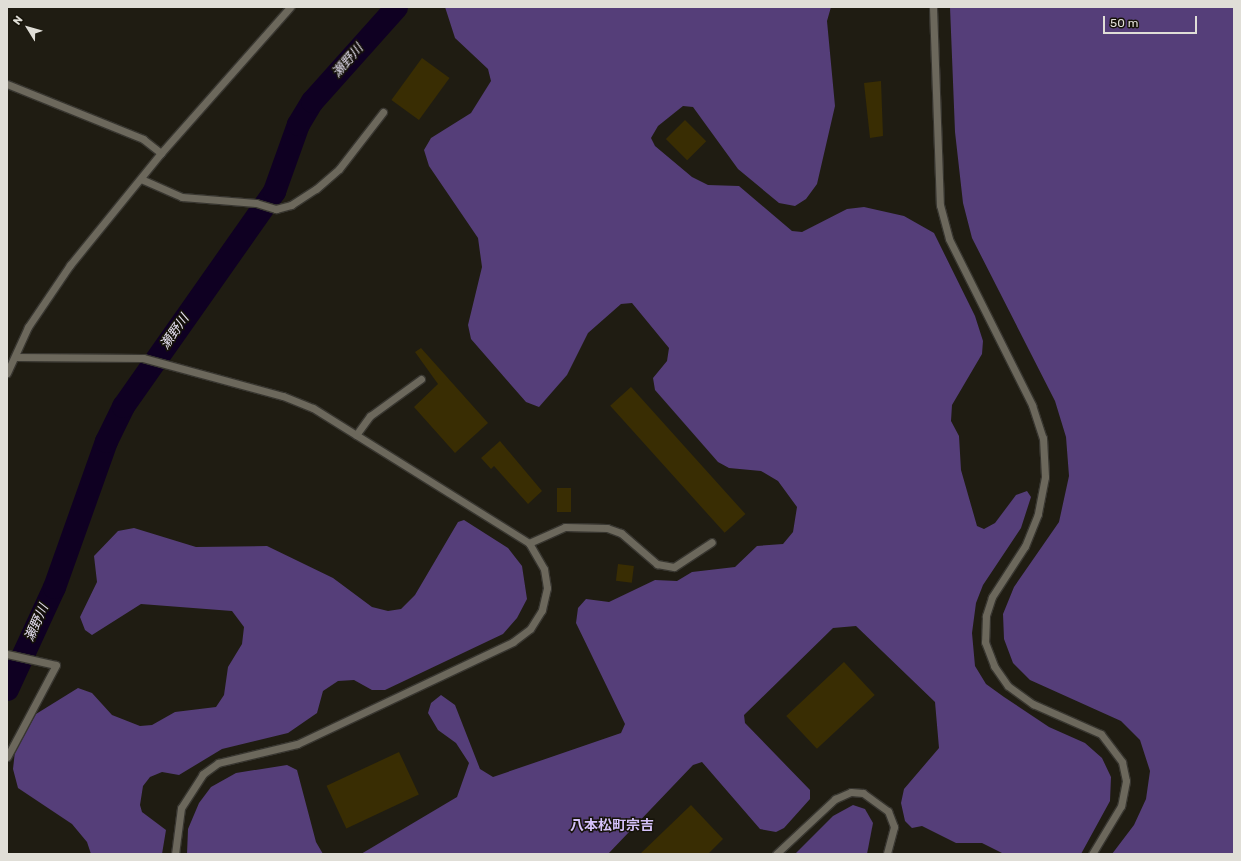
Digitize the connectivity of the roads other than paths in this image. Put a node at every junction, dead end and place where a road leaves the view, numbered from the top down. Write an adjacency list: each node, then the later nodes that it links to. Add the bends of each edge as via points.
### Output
1 (290, 7): 5 (lane)
2 (932, 7): 18 (lane, via 940,205 949,238 1032,405 1043,438 1045,477 1038,514 1025,546 992,597 986,616 985,642 994,666 1008,686 1033,704 1101,734 1122,762 1126,781 1121,806)
3 (7, 84): 5 (lane, via 143,139)
4 (383, 112): 6 (lane, via 339,169 316,189 291,205 276,209 256,203 182,197)
5 (161, 153): 6 (lane)
6 (140, 179): 7 (lane, via 70,265 28,328)
7 (14, 357): 8 (lane); 10 (lane, via 143,358 164,362 283,396 313,408)
8 (7, 373)
9 (421, 379): 10 (lane, via 370,416)
10 (356, 435): 12 (lane)
11 (712, 542): 12 (lane, via 674,567 657,564 621,533 607,528 565,527)
12 (529, 543): 15 (lane, via 539,555 547,588 542,610 530,629 513,642 297,744 218,763 191,788 181,808)
13 (7, 654): 14 (lane, via 56,665)
14 (7, 757)
15 (175, 854)
16 (776, 854): 17 (lane, via 835,799 851,792 863,793 888,811 894,827)
17 (887, 854)
18 (1092, 854)

